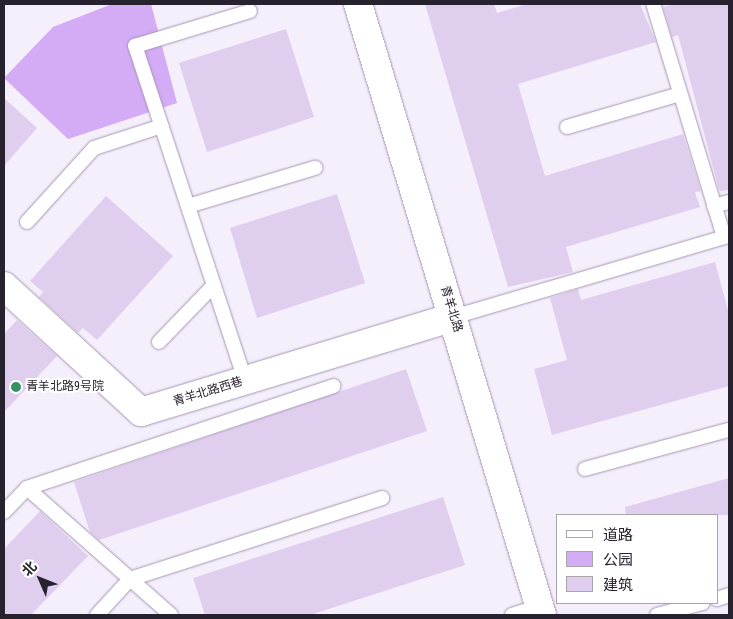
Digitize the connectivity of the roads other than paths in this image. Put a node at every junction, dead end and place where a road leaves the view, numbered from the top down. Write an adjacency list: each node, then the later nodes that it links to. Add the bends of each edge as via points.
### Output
1 (358, 4): 14 (street, 青羊北路)
2 (653, 4): 4 (lane)
3 (250, 11): 5 (lane, via 135,46)
4 (680, 94): 6 (lane); 10 (lane)
5 (162, 126): 9 (lane); 11 (lane, via 94,148)
6 (567, 128)
7 (315, 168): 9 (lane)
8 (729, 202): 10 (lane)
9 (188, 206): 12 (lane)
10 (714, 206): 14 (lane, via 724,237)
11 (27, 222)
12 (214, 285): 15 (lane); 16 (lane)
13 (4, 286): 16 (street, 青羊北路西巷, via 141,412)
14 (453, 316): 16 (street, 青羊北路西巷); 25 (street, 青羊北路)
15 (159, 342)
16 (245, 380)
17 (333, 386): 20 (lane)
18 (729, 430): 19 (lane)
19 (585, 470)
20 (26, 488): 22 (lane); 23 (lane)
21 (382, 498): 23 (lane)
22 (4, 512)
23 (130, 579): 26 (lane); 27 (lane)
24 (698, 604): 29 (lane)
25 (540, 611): 28 (lane)
26 (97, 615)
27 (171, 615)
28 (512, 615)
29 (657, 615)

